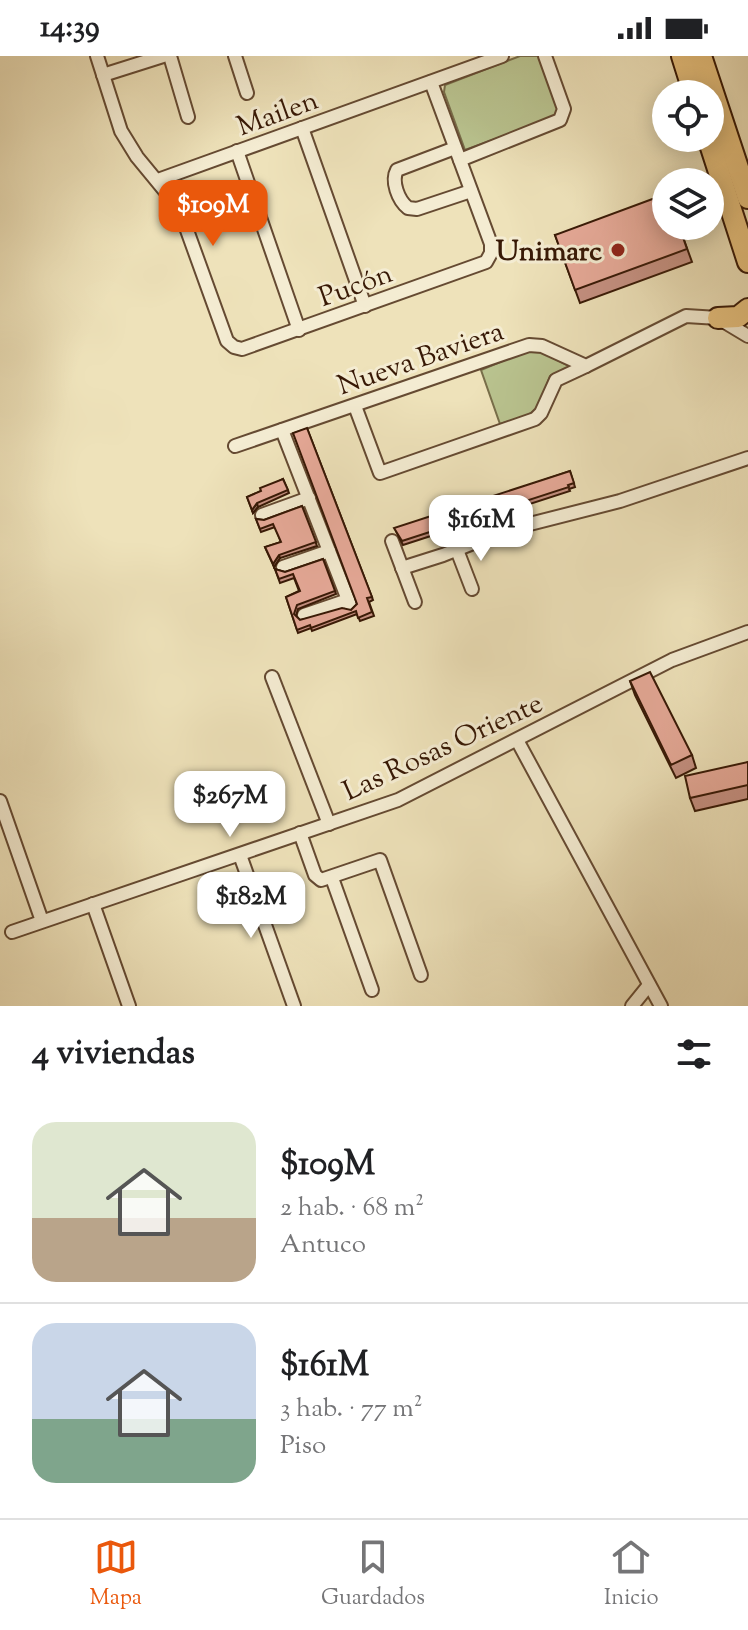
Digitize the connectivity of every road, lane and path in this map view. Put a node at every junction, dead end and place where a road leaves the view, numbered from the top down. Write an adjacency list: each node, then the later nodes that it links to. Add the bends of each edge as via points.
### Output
1 (97, 56): 9 (street)
2 (163, 56): 9 (street)
3 (170, 56): 13 (street)
4 (235, 56): 12 (street)
5 (502, 56): 11 (street, Mailen)
6 (545, 56): 17 (street, via 563,117)
7 (682, 56): 10 (main road)
8 (701, 56): 18 (main road)
9 (103, 75): 19 (street, via 121,131)
10 (690, 80)
11 (431, 82): 14 (street, Mailen); 17 (street)
12 (247, 93)
13 (188, 117)
14 (302, 128): 15 (street, Mailen); 23 (street)
15 (237, 151): 19 (street, Mailen); 26 (street)
16 (717, 152): 18 (main road)
17 (458, 154): 20 (street); 20 (street, via 397,170 394,182 411,209)
18 (731, 175): 21 (main road); 22 (main road)
19 (158, 180): 26 (street, Pucón, via 179,208 225,337 234,347 246,349)
20 (471, 191): 23 (street, Pucón, via 491,244 482,265)
21 (748, 198)
22 (748, 262)
23 (365, 306): 26 (street, Pucón)
24 (748, 309): 25 (main road, via 738,317)
25 (718, 318): 27 (street); 28 (street, via 686,316)
26 (299, 330)
27 (748, 336)
28 (586, 366): 29 (street, Nueva Baviera, via 529,345); 29 (street, via 556,380 535,419 380,473)
29 (355, 406): 30 (street, Nueva Baviera)
30 (282, 430): 31 (street, Nueva Baviera); 33 (street)
31 (235, 446)
32 (748, 458): 36 (street, via 620,501 506,530)
33 (309, 498): 34 (street); 37 (street)
34 (262, 515)
35 (392, 541): 39 (street)
36 (457, 550): 39 (street); 40 (street)
37 (329, 551): 38 (street); 42 (street, via 349,603)
38 (283, 567)
39 (402, 568): 41 (street)
40 (472, 589)
41 (415, 602)
42 (304, 615)
43 (748, 632): 45 (street, Las Rosas Oriente, via 672,660)
44 (272, 677): 47 (street)
45 (517, 740): 47 (street, Las Rosas Oriente, via 398,800); 55 (street)
46 (0, 801): 52 (street)
47 (329, 824): 48 (street, Las Rosas Oriente)
48 (300, 833): 49 (street, Las Rosas Oriente); 50 (street, via 315,875)
49 (240, 855): 51 (street, Las Rosas Oriente); 58 (street)
50 (332, 878): 54 (street, via 380,860); 56 (street)
51 (93, 904): 52 (street, Las Rosas Oriente); 57 (street)
52 (42, 921): 53 (street, Las Rosas Oriente)
53 (12, 932)
54 (421, 975)
55 (649, 985): 59 (street); 60 (street)
56 (372, 990)
57 (129, 1006)
58 (294, 1006)
59 (632, 1006)
60 (661, 1006)

